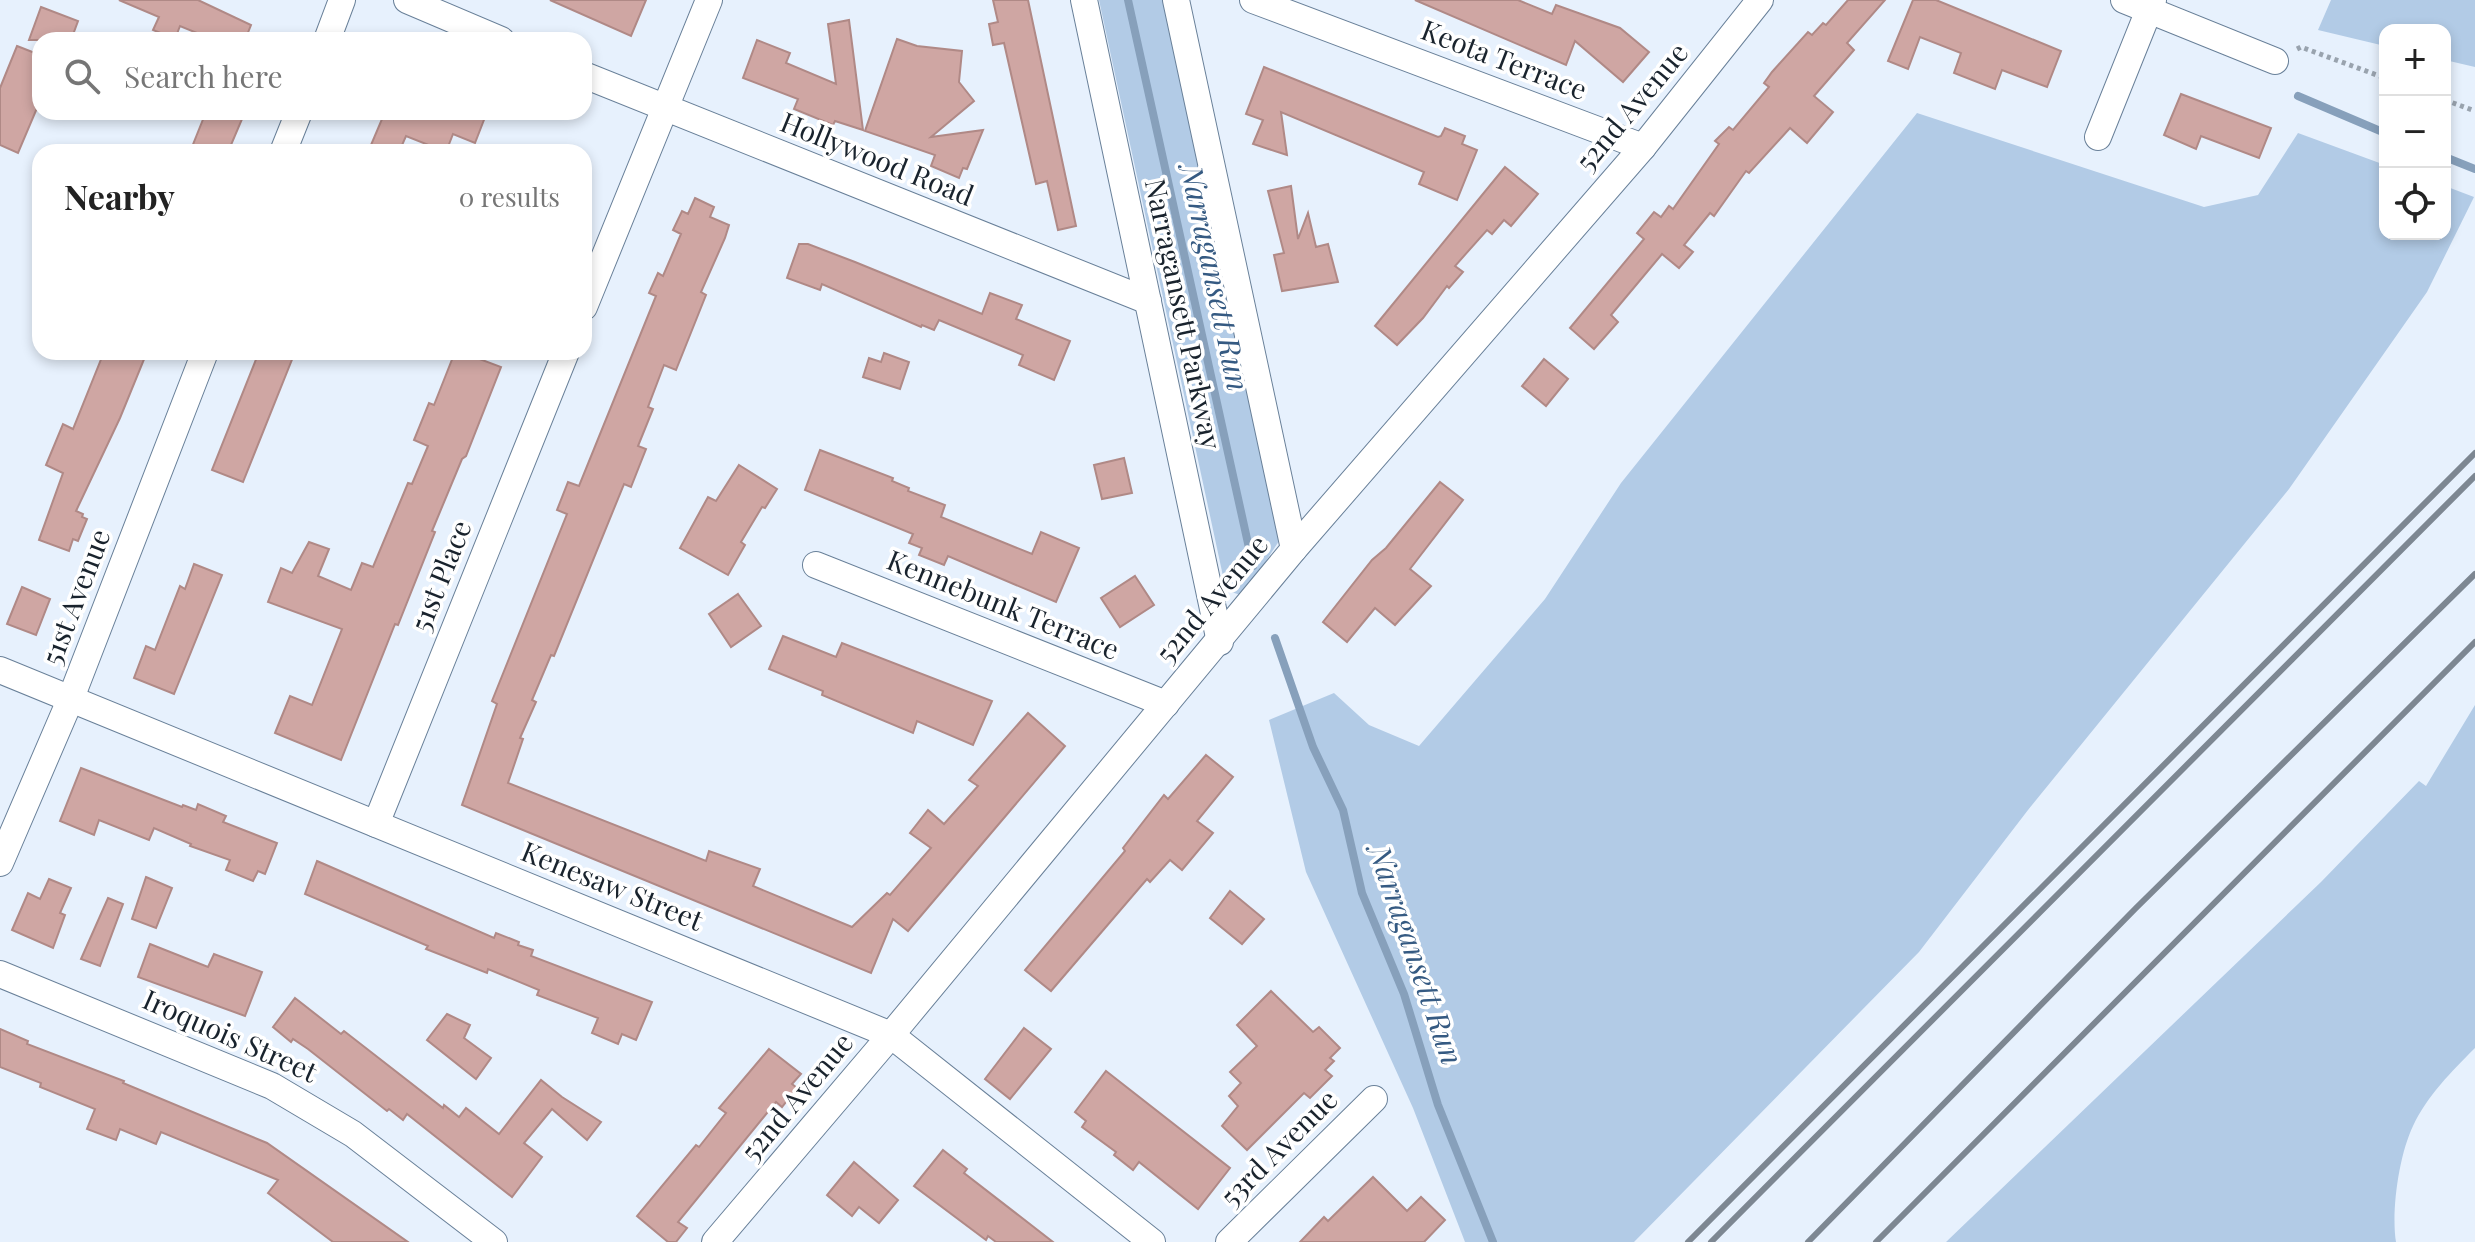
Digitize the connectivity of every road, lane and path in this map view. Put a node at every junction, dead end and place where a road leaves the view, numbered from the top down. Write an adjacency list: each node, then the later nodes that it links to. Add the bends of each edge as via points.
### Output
1 (342, 0): 10 (street)
2 (407, 0): 11 (street)
3 (709, 0): 16 (street)
4 (1084, 0): 23 (street, Narragansett Parkway)
5 (1176, 0): 26 (street, Narragansett Parkway)
6 (1253, 0): 21 (street, Keota Terrace)
7 (1760, 0): 21 (street, 52nd Avenue)
8 (2124, 0): 9 (street)
9 (2151, 5): 12 (street); 19 (street)
10 (330, 32)
11 (482, 32)
12 (2275, 61): 13 (path, via 2301,47)
13 (2379, 76)
14 (592, 78): 16 (street, Hollywood Road)
15 (2451, 102): 17 (path)
16 (664, 109): 22 (street); 23 (street, Hollywood Road)
17 (2475, 111)
18 (296, 120): 20 (street)
19 (2098, 137)
20 (286, 144)
21 (1643, 147): 26 (street, 52nd Avenue)
22 (592, 287)
23 (1148, 301): 28 (street, Narragansett Parkway)
24 (202, 360): 30 (street, 51st Avenue)
25 (563, 360): 32 (street, 51st Place)
26 (1294, 549): 28 (street, 52nd Avenue)
27 (816, 565): 31 (street, Kennebunk Terrace)
28 (1220, 642): 31 (street, 52nd Avenue)
29 (0, 670): 30 (street, Kenesaw Street)
30 (71, 698): 32 (street, Kenesaw Street); 33 (street, 51st Avenue)
31 (1166, 704): 35 (street, 52nd Avenue)
32 (376, 824): 35 (street, Kenesaw Street)
33 (0, 863)
34 (0, 974): 37 (street, Iroquois Street, via 272,1086 353,1134)
35 (891, 1035): 38 (street, 52nd Avenue); 39 (street, Kenesaw Street)
36 (1374, 1099): 40 (street, 53rd Avenue)
37 (494, 1242)
38 (715, 1242)
39 (1152, 1242)
40 (1229, 1242)

